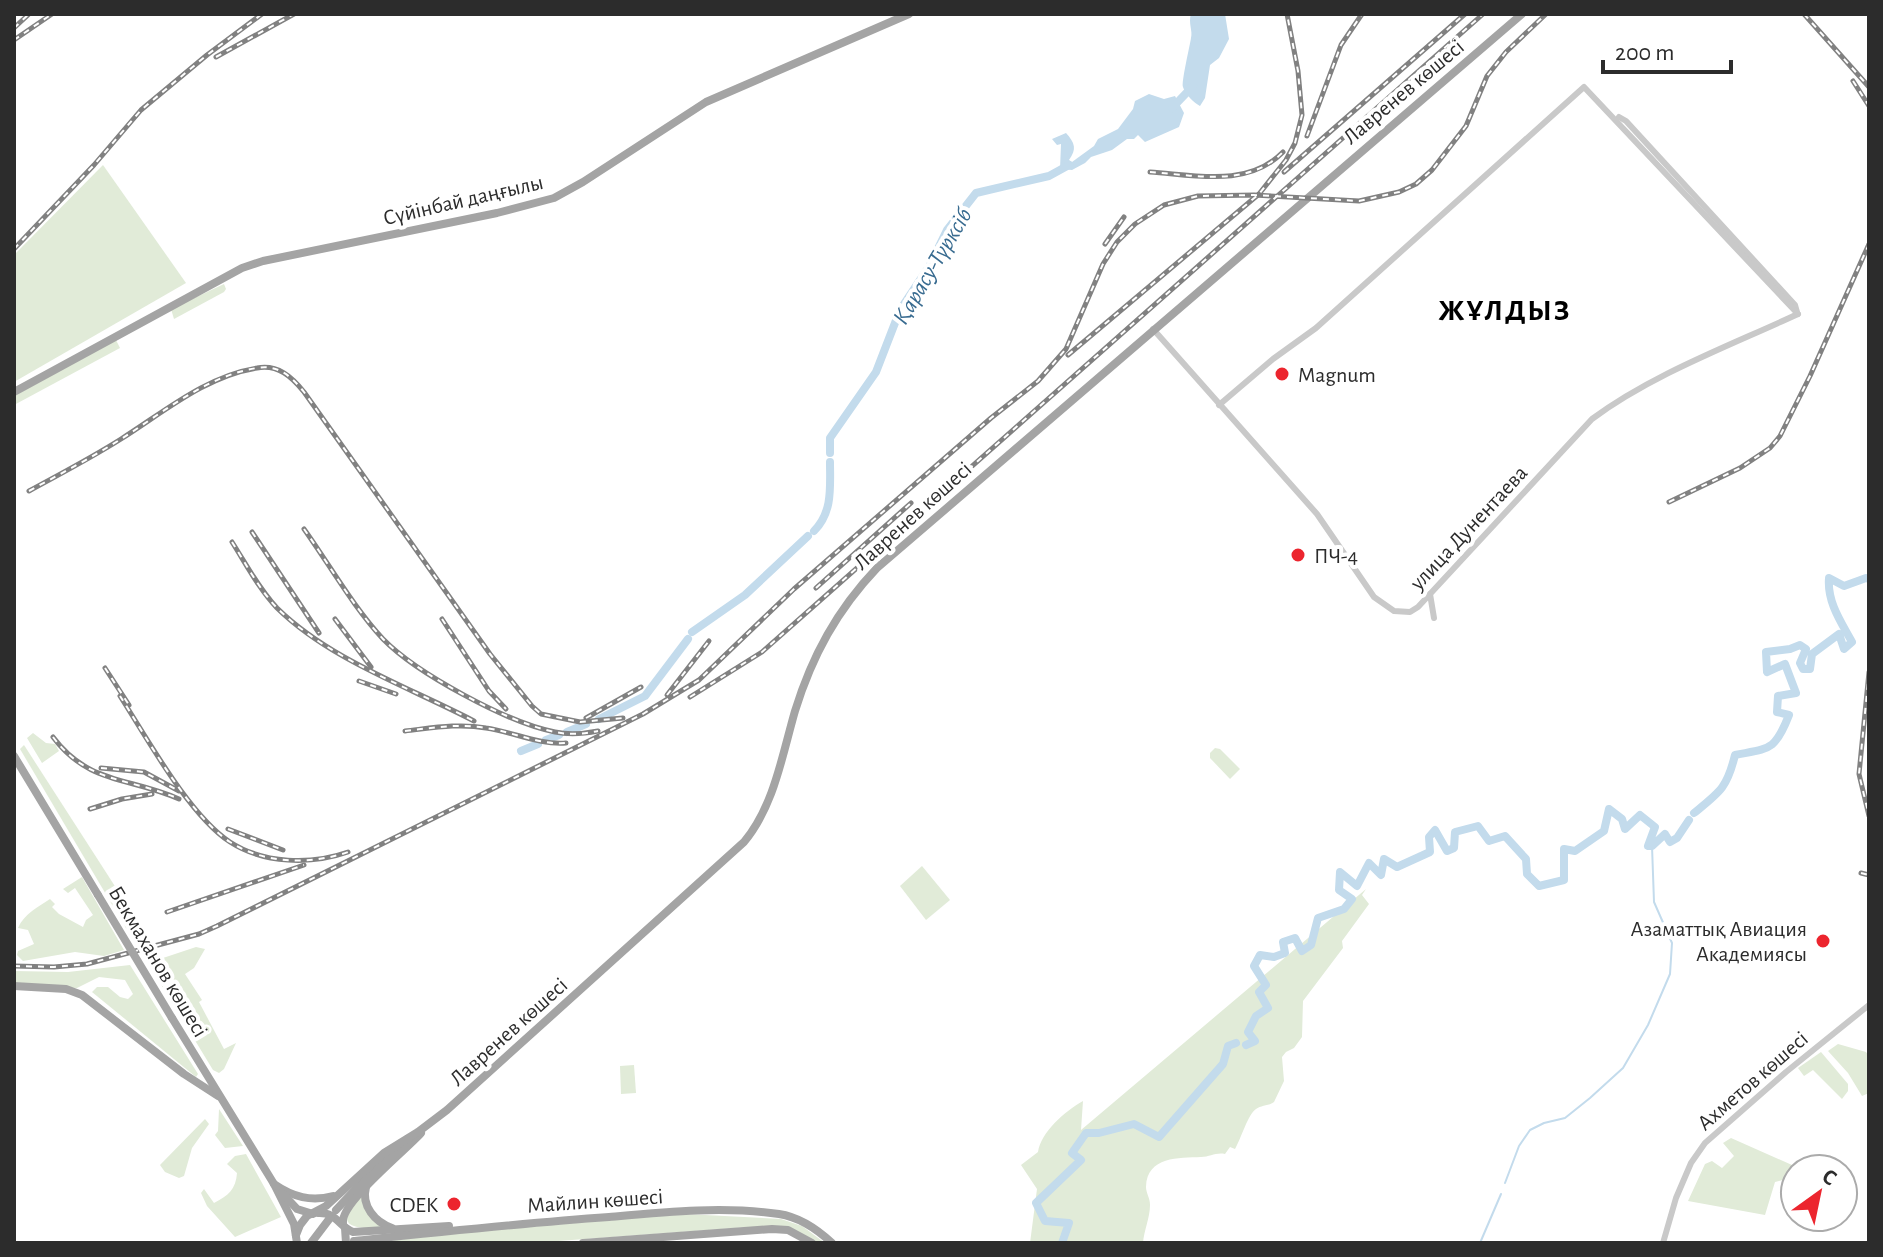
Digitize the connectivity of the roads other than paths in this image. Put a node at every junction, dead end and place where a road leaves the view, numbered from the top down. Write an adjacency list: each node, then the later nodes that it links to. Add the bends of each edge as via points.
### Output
1 (909, 14): 4 (main road, Сүйінбай даңғылы, via 706,102 554,198 242,268)
2 (1522, 14): 3 (main road, Лавренев көшесі)
3 (1153, 329): 5 (street, улица Дунентаева); 14 (main road, Лавренев көшесі, via 861,585 815,658 754,830)
4 (14, 392)
5 (1219, 405): 6 (street, улица Дунентаева, via 1317,514 1374,597 1394,611 1410,612); 6 (street, улица Дунентаева, via 1316,328 1584,87 1798,314 1609,406)
6 (1430, 593): 7 (street)
7 (1434, 618)
8 (14, 756): 11 (main road, Бекмаханов көшесі, bridge)
9 (14, 986): 12 (main road, via 76,992)
10 (1869, 1005): 31 (street, Ахметов көшесі, via 1705,1143 1676,1198)
11 (203, 1067): 12 (main road, via 202,1079); 13 (main road, Бекмаханов көшесі)
12 (193, 1080): 13 (main road)
13 (223, 1099): 16 (main road, Бекмаханов көшесі)
14 (433, 1121): 15 (main road, Лавренев көшесі); 17 (main road, Лавренев көшесі)
15 (418, 1132): 18 (main road, Лавренев көшесі, via 384,1153); 19 (main road)
16 (274, 1184): 18 (main road, via 311,1199); 20 (main road, Бекмаханов көшесі, via 297,1209); 25 (main road, Бекмаханов көшесі)
17 (368, 1185): 22 (main road, Лавренев көшесі, via 346,1209); 24 (main road, via 365,1200 373,1216)
18 (338, 1194): 20 (main road, Лавренев көшесі)
19 (336, 1210)
20 (314, 1213): 22 (main road, Бекмаханов көшесі, via 328,1213); 25 (main road, Лавренев көшесі, via 303,1220)
21 (330, 1218): 27 (main road)
22 (344, 1225): 24 (main road, Бекмаханов көшесі, via 353,1232); 26 (main road)
23 (485, 1226): 24 (main road, Бекмаханов көшесі); 26 (main road, Майлин көшесі); 30 (main road, Майлин көшесі, via 649,1213 779,1214 807,1224)
24 (397, 1229)
25 (296, 1240)
26 (349, 1240)
27 (311, 1243)
28 (583, 1243): 29 (main road, Майлин көшесі, via 772,1229 788,1230)
29 (812, 1243)
30 (832, 1243)
31 (1663, 1243)

